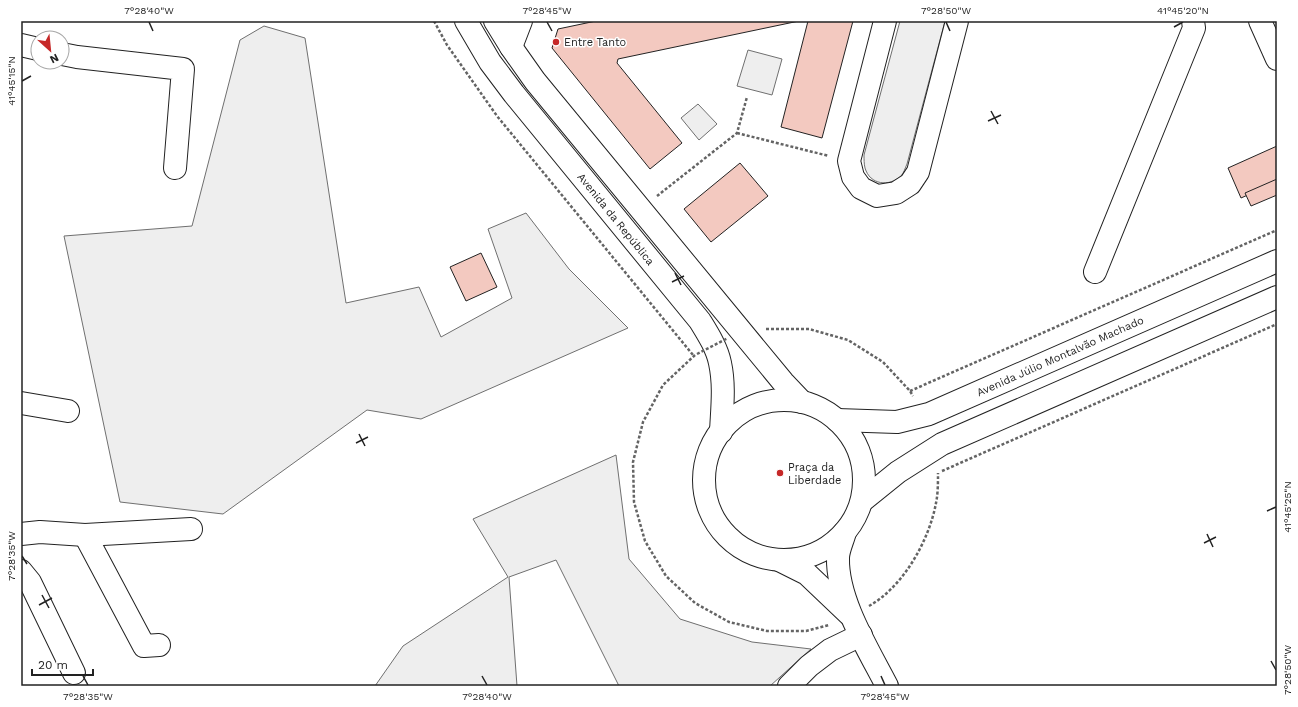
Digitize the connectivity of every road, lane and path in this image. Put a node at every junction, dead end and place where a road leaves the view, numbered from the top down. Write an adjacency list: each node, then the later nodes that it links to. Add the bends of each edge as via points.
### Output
1 (434, 21): 23 (path, via 447,45 497,116)
2 (495, 21): 9 (street)
3 (521, 21): 9 (street)
4 (885, 21): 14 (street)
5 (957, 21): 14 (street, via 918,172 910,184 896,193 877,196 861,188 853,177)
6 (1193, 21): 19 (street, via 1194,28)
7 (1260, 21): 11 (street)
8 (461, 22): 29 (street, Avenida da República, via 514,94 700,321 720,362 724,389)
9 (511, 47): 16 (street, via 535,81)
10 (70, 56): 15 (street, via 183,69)
11 (1277, 59)
12 (747, 96): 13 (path)
13 (737, 133): 14 (path); 16 (path)
14 (849, 161)
15 (175, 168)
16 (641, 209): 25 (street)
17 (1277, 230): 24 (path)
18 (1277, 261): 28 (street, Avenida Júlio Montalvão Machado, via 929,414 897,422)
19 (1095, 272)
20 (1277, 297): 31 (street, via 942,444 898,472)
21 (1277, 324): 30 (path)
22 (728, 338): 23 (path, bridge)
23 (694, 356): 39 (path, via 663,385 643,422 633,462 634,502 648,547 666,576 694,603 729,622 767,632 806,631 832,624)
24 (910, 391)
25 (802, 402): 28 (street, via 820,409); 29 (street, via 779,401 757,405 737,416)
26 (21, 403): 27 (street)
27 (68, 411)
28 (837, 420): 31 (street, via 852,437 861,457 865,479)
29 (721, 432): 36 (street, via 709,453 704,477 707,502 717,524 734,543 755,555)
30 (938, 473)
31 (862, 501): 33 (street)
32 (191, 529): 35 (street)
33 (845, 532): 36 (street, via 827,548 804,558); 39 (street, via 838,557 839,578)
34 (21, 534): 35 (street, via 40,532)
35 (85, 535): 40 (street, via 144,646)
36 (779, 560): 39 (street, via 807,574)
37 (21, 571): 41 (street, via 30,582)
38 (877, 602): 39 (path)
39 (856, 626): 42 (street, via 809,666); 43 (street)
40 (159, 645)
41 (74, 673)
42 (790, 686)
43 (887, 686)

